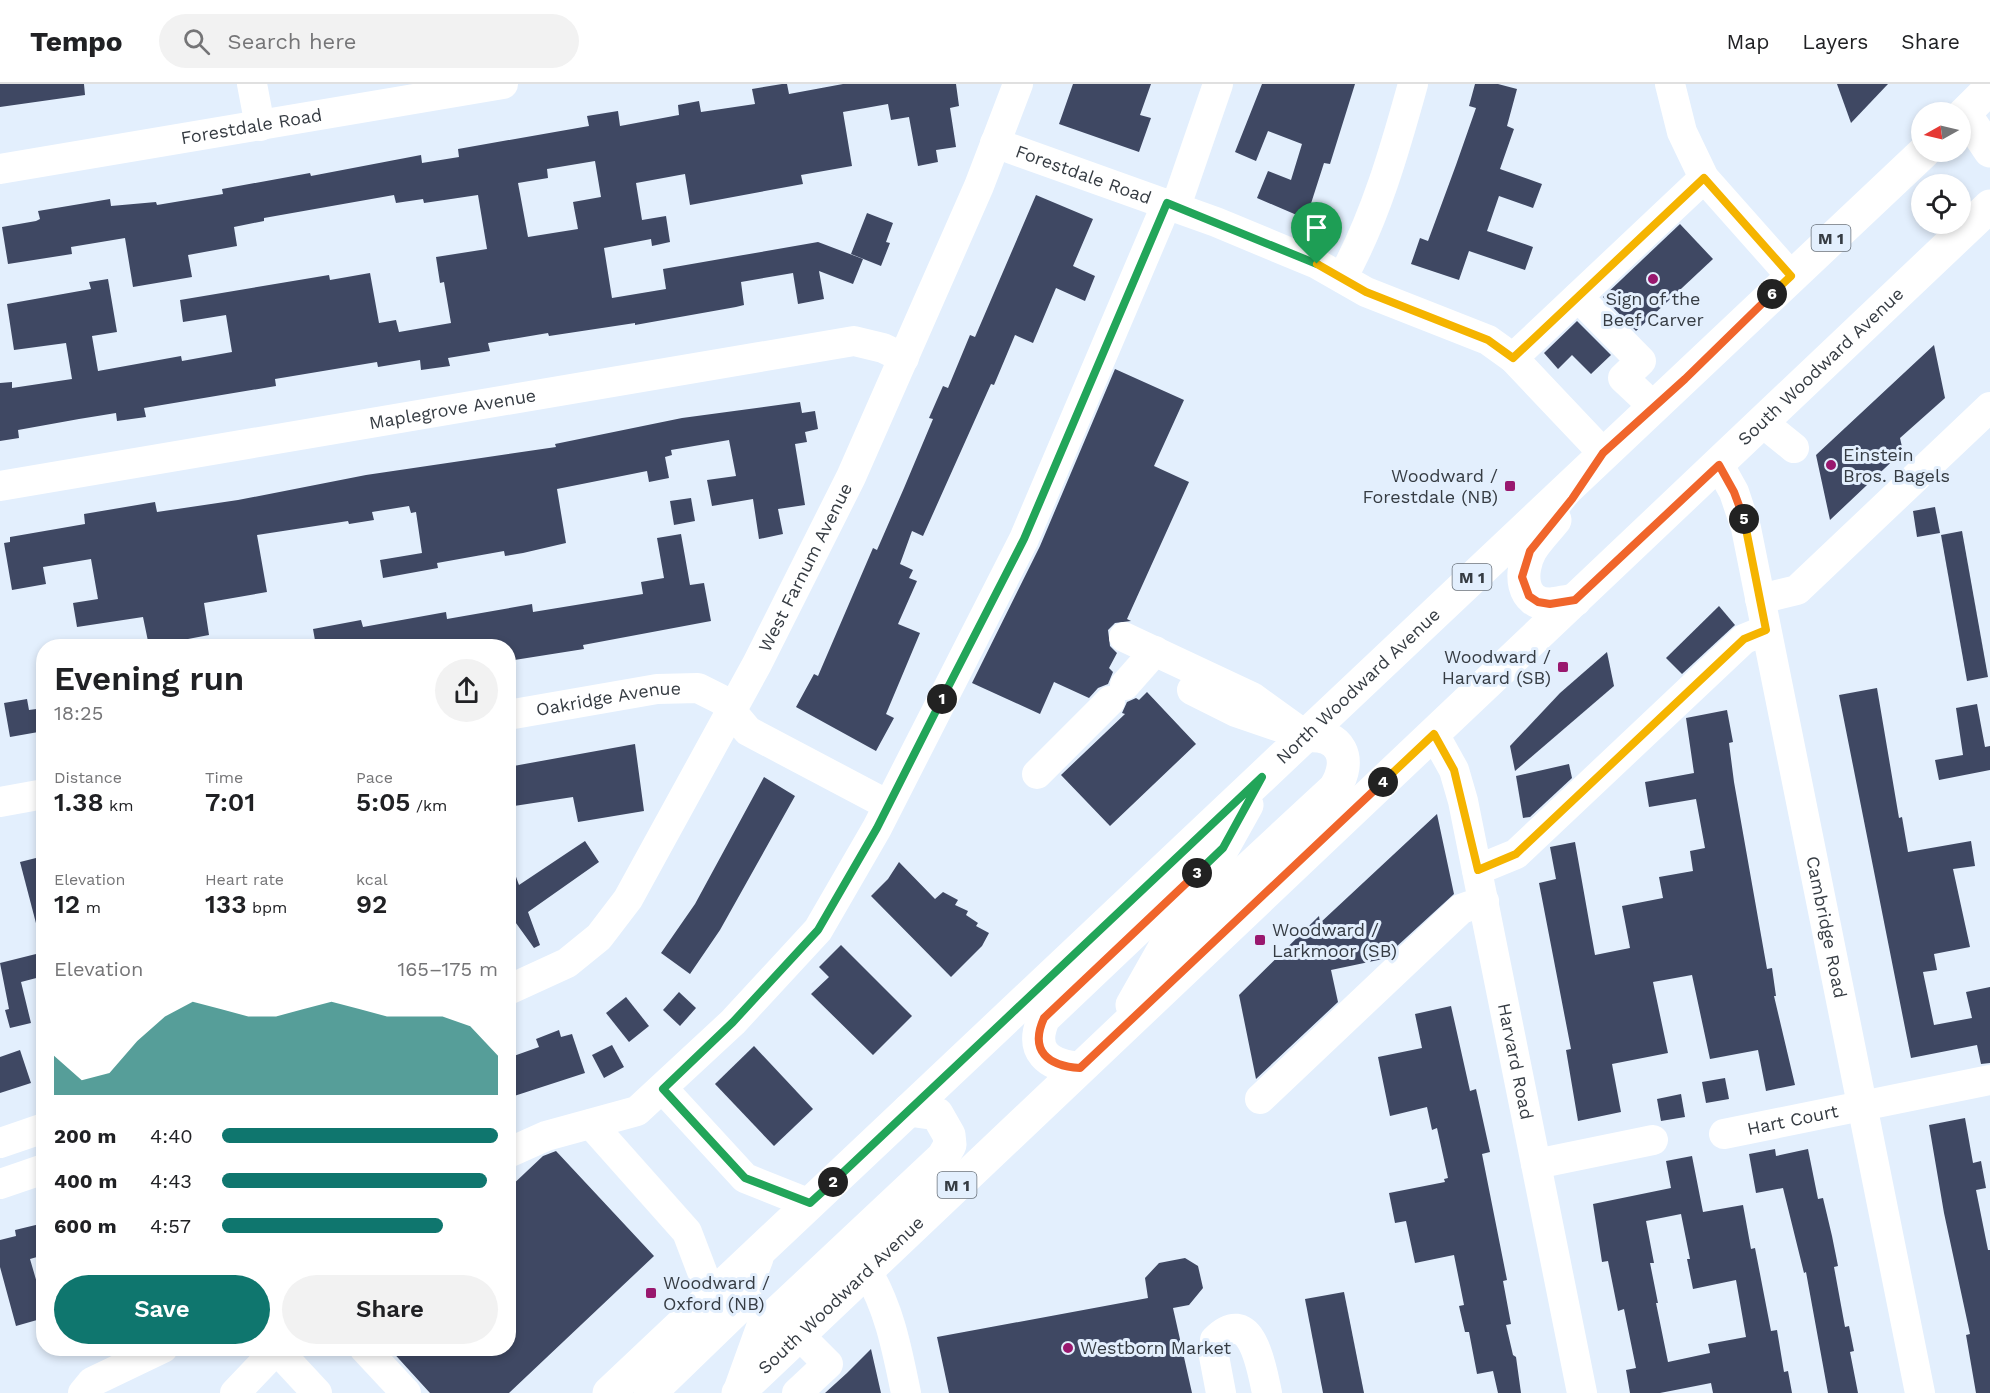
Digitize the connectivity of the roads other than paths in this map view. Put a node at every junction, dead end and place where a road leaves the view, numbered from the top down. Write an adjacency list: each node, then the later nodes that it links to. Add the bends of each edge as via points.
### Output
1 (252, 84): 9 (street)
2 (503, 84): 9 (street, Forestdale Road)
3 (1018, 84): 11 (street, West Farnum Avenue)
4 (1218, 84): 16 (street)
5 (1413, 84): 19 (street, via 1374,204)
6 (1670, 84): 15 (street, via 1683,132)
7 (1990, 88): 8 (main road)
8 (1971, 108)
9 (260, 126): 14 (street, Forestdale Road)
10 (1971, 126): 12 (main road)
11 (995, 142): 16 (street, Forestdale Road); 21 (street, West Farnum Avenue)
12 (1990, 151)
13 (1913, 162): 18 (main road, North Woodward Avenue / M 1)
14 (0, 169)
15 (1704, 178): 18 (street); 20 (street)
16 (1172, 205): 19 (street, Forestdale Road); 43 (street, via 1024,539)
17 (1990, 206): 25 (main road, South Woodward Avenue / M 1)
18 (1791, 276): 23 (main road, North Woodward Avenue / M 1)
19 (1342, 278): 22 (street, Forestdale Road, via 1390,302 1488,340)
20 (1578, 297): 22 (street); 23 (street, via 1652,353 1623,378)
21 (904, 358): 29 (street, Maplegrove Avenue, via 854,341); 35 (street, West Farnum Avenue, via 851,477)
22 (1513, 358): 27 (street, Forestdale Road)
23 (1654, 407): 27 (main road, North Woodward Avenue / M 1)
24 (1990, 407): 30 (street, via 1797,590)
25 (1762, 422): 26 (street); 28 (main road, South Woodward Avenue / M 1)
26 (1794, 448)
27 (1603, 453): 31 (main road, via 1530,551 1522,577 1529,596 1538,602); 38 (main road, North Woodward Avenue / M 1)
28 (1719, 465): 30 (street, Cambridge Road, via 1743,518); 31 (main road, South Woodward Avenue / M 1)
29 (0, 486)
30 (1760, 599): 32 (street, Cambridge Road)
31 (1575, 600): 37 (main road, South Woodward Avenue / M 1)
32 (1766, 630): 44 (street, via 1744,639 1516,854); 52 (street, Cambridge Road)
33 (1124, 637): 34 (street)
34 (1133, 676): 38 (street, via 1252,697); 39 (street)
35 (730, 710): 36 (street, Oakridge Avenue, via 713,694 698,688 657,689); 43 (street, Oakridge Avenue, via 748,730); 46 (street, West Farnum Avenue, via 628,899 599,937 567,963)
36 (516, 714)
37 (1434, 734): 44 (street, Harvard Road, via 1454,770); 47 (main road, South Woodward Avenue / M 1)
38 (1306, 736): 40 (main road, North Woodward Avenue / M 1); 47 (main road, via 1332,740 1340,750 1344,773 1340,780 1166,945)
39 (1037, 774)
40 (1262, 777): 48 (main road, via 1223,848 1044,1018 1038,1031 1043,1054 1065,1067); 53 (main road, North Woodward Avenue / M 1)
41 (36, 795): 42 (street)
42 (0, 802)
43 (888, 805): 50 (street, via 818,930 733,1022)
44 (1478, 870): 45 (street, Harvard Road)
45 (1484, 901): 51 (street, via 1461,909); 60 (street, Harvard Road)
46 (516, 986)
47 (1115, 1035): 48 (main road, South Woodward Avenue / M 1)
48 (1080, 1068): 65 (main road, South Woodward Avenue / M 1)
49 (1990, 1080): 52 (street, Hart Court)
50 (663, 1089): 54 (street, via 637,1111); 63 (street, via 745,1178)
51 (1260, 1099)
52 (1862, 1106): 56 (street, Hart Court); 84 (street, Cambridge Road)
53 (909, 1110): 63 (main road, North Woodward Avenue / M 1); 72 (main road, via 937,1114 944,1123 950,1145 943,1157 763,1326)
54 (591, 1124): 59 (street, via 546,1136); 66 (street, via 687,1232)
55 (36, 1131): 58 (street)
56 (1724, 1134)
57 (1653, 1140): 60 (street)
58 (0, 1143)
59 (516, 1149)
60 (1536, 1164): 83 (street, Harvard Road)
61 (36, 1171): 62 (street)
62 (0, 1184)
63 (810, 1203): 64 (main road, North Woodward Avenue / M 1)
64 (762, 1248): 66 (main road, North Woodward Avenue / M 1); 78 (main road, via 738,1308)
65 (867, 1271): 67 (main road, South Woodward Avenue / M 1); 80 (street, via 892,1326)
66 (711, 1295): 77 (main road, North Woodward Avenue / M 1)
67 (799, 1335): 72 (main road, South Woodward Avenue / M 1); 79 (street, via 828,1364)
68 (146, 1356): 73 (street, via 92,1382)
69 (270, 1356): 74 (street)
70 (284, 1356): 75 (street)
71 (371, 1356): 76 (street)
72 (739, 1392)
73 (83, 1393)
74 (235, 1393)
75 (318, 1393)
76 (406, 1393)
77 (609, 1393)
78 (650, 1393)
79 (797, 1393)
80 (906, 1393)
81 (1221, 1393): 82 (street, via 1215,1340 1232,1329 1255,1342)
82 (1267, 1393)
83 (1582, 1393)
84 (1920, 1393)

